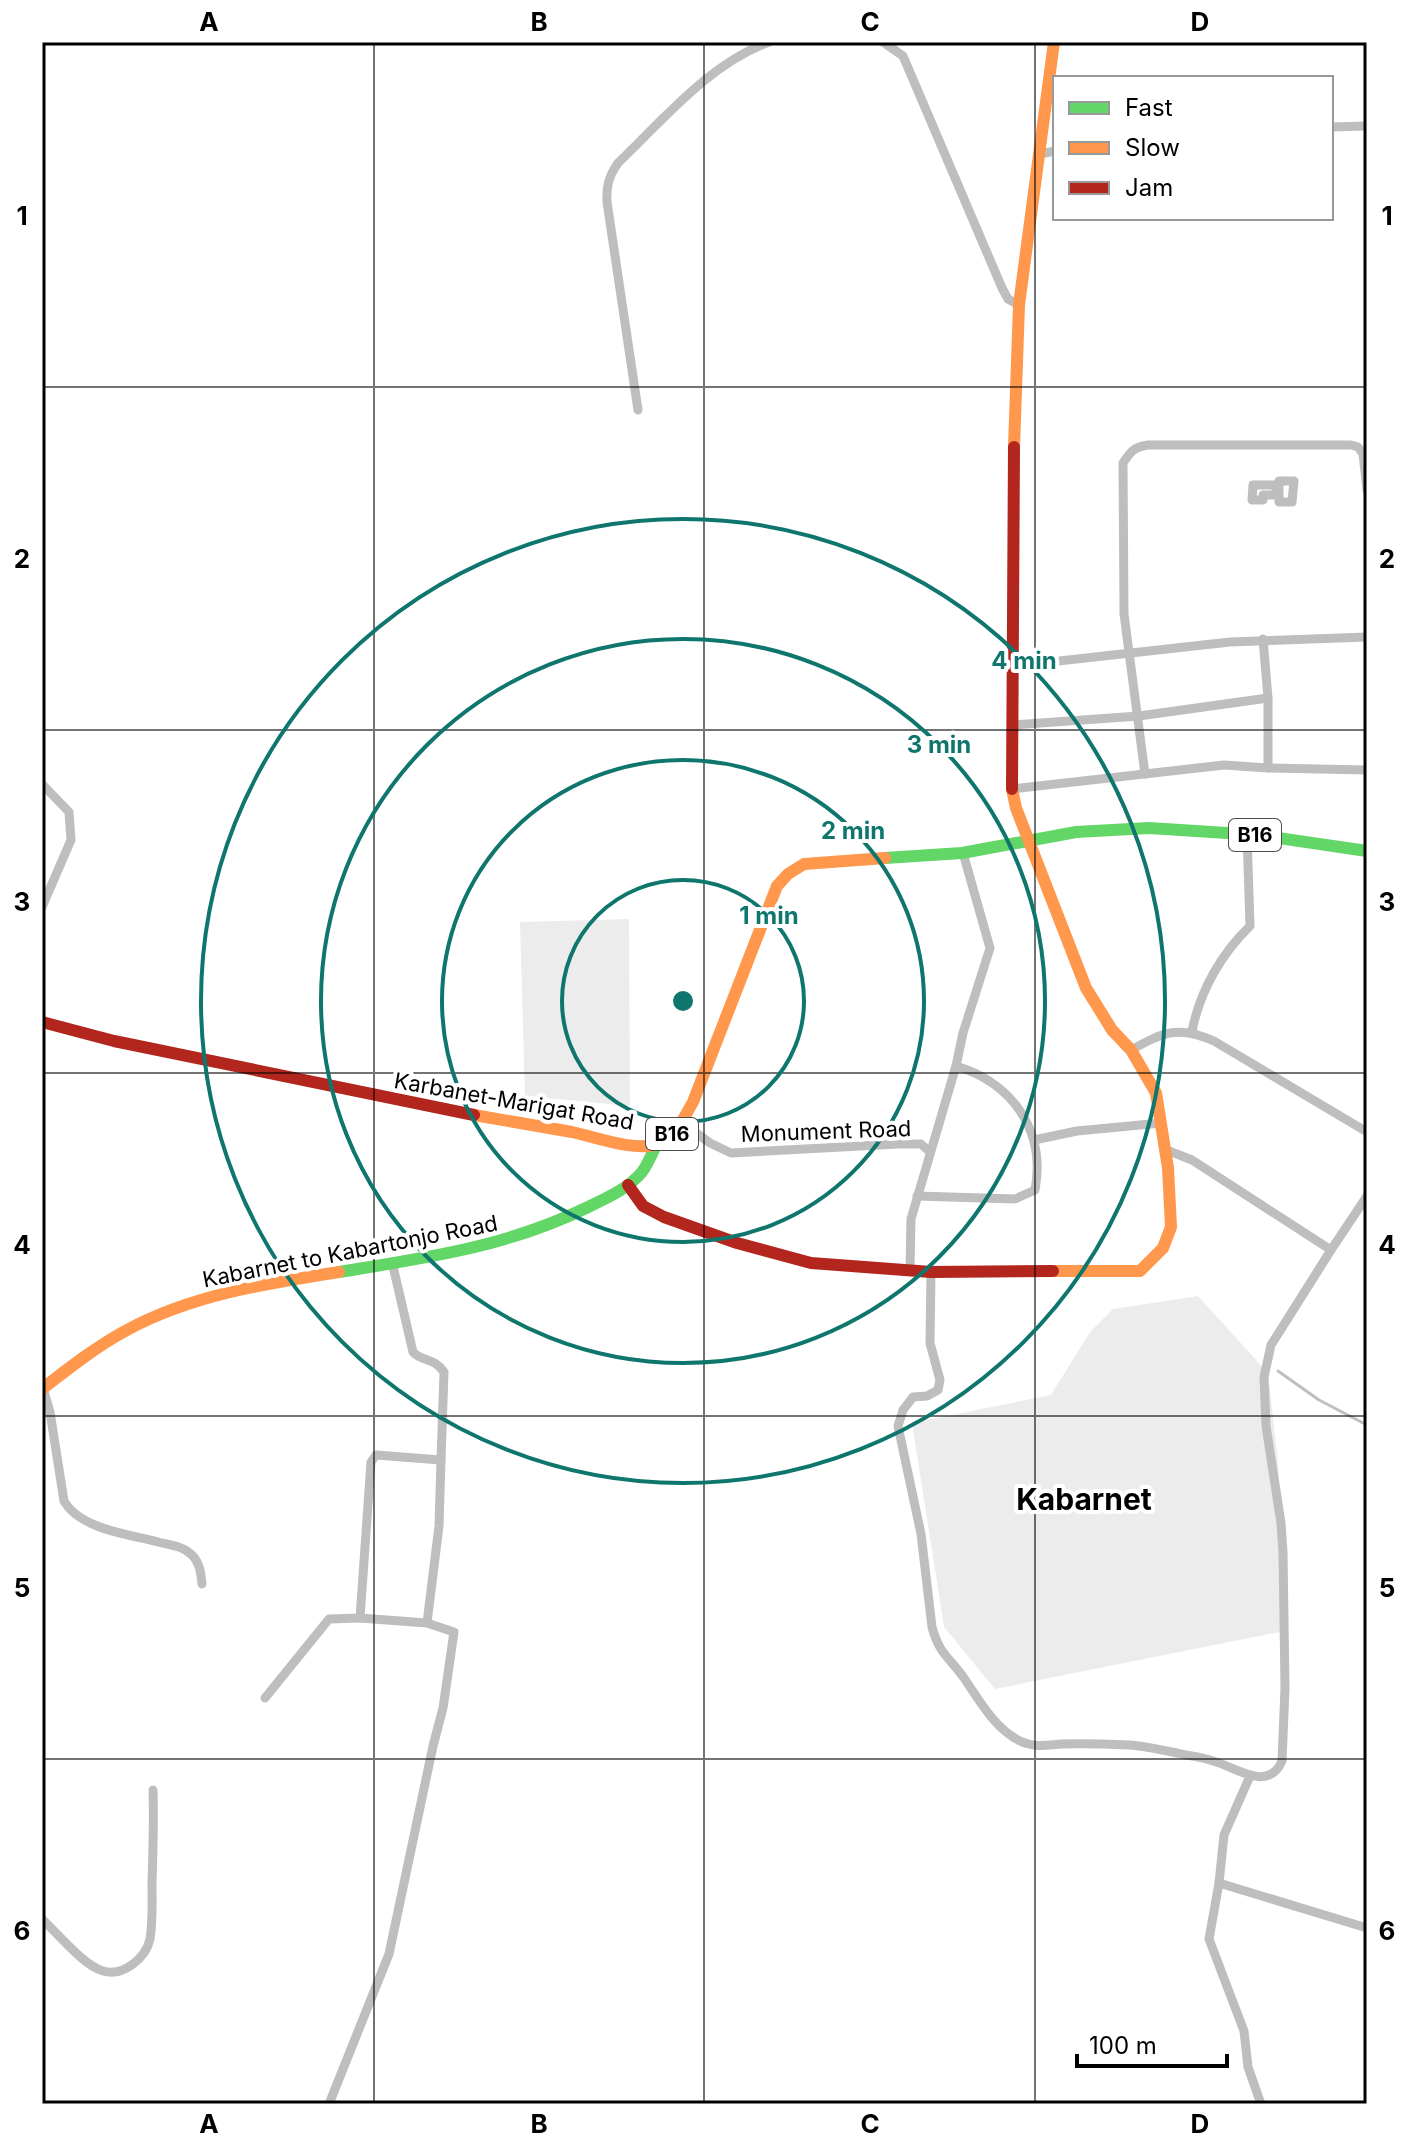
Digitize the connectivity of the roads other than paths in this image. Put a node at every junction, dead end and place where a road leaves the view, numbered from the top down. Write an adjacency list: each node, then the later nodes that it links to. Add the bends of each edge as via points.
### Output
1 (769, 42): 9 (street, via 710,77 610,175 607,202)
2 (883, 42): 8 (street, via 903,56 1002,288)
3 (1054, 42): 7 (main road)
4 (1367, 126): 5 (street)
5 (1333, 127)
6 (1053, 151): 7 (street)
7 (1040, 154): 8 (main road)
8 (1019, 305): 14 (main road)
9 (638, 410)
10 (1367, 490): 13 (street, via 1363,454 1351,445 1136,447 1123,463)
11 (1367, 637): 12 (street)
12 (1263, 639): 13 (street); 15 (street)
13 (1129, 653): 14 (street); 16 (street)
14 (1013, 666): 17 (main road)
15 (1268, 698): 16 (street); 18 (street)
16 (1139, 716): 17 (street); 20 (street)
17 (1013, 725): 22 (main road)
18 (1268, 768): 19 (street); 20 (street, via 1224,765)
19 (1367, 770)
20 (1145, 774): 22 (street)
21 (42, 784): 27 (street, via 69,812 71,840)
22 (1012, 789): 24 (main road)
23 (1247, 834): 24 (main road, Karbanet-Marigat Road / B16, via 1142,828); 25 (main road, B16); 29 (street, via 1250,926 1219,964)
24 (1030, 839): 26 (main road, Karbanet-Marigat Road / B16); 30 (main road, via 1086,988)
25 (1367, 851)
26 (963, 853): 31 (street, via 990,948); 32 (main road, Karbanet-Marigat Road / B16, via 830,860 804,864 788,874 777,886)
27 (42, 907)
28 (42, 1022): 36 (main road, Karbanet-Marigat Road / B16, via 419,1105 617,1144)
29 (1192, 1031): 30 (street, via 1155,1036); 34 (street)
30 (1131, 1050): 33 (main road, via 1156,1093)
31 (956, 1066): 35 (street, via 979,1073 1009,1095); 38 (street)
32 (682, 1123): 36 (main road, Karbanet-Marigat Road / B16); 38 (street, Monument Road, via 731,1153 898,1144 921,1144)
33 (1161, 1123): 35 (street); 37 (main road)
34 (1367, 1132)
35 (1034, 1140): 40 (street, via 1037,1183 1030,1194 1015,1199)
36 (656, 1145): 39 (main road, Kabarnet to Kabartonjo Road, via 648,1164)
37 (1164, 1149): 42 (street, via 1192,1160); 45 (main road, via 1171,1234 1162,1252 1140,1271)
38 (930, 1152): 40 (street)
39 (628, 1185): 43 (main road, Kabarnet to Kabartonjo Road, via 565,1218 504,1241); 44 (main road, via 643,1206 737,1243 811,1263)
40 (917, 1196): 44 (street)
41 (1367, 1196): 42 (street)
42 (1331, 1250): 52 (street, via 1271,1345 1264,1377 1281,1523 1285,1688 1282,1761 1265,1777)
43 (392, 1262): 46 (main road, Kabarnet to Kabartonjo Road, via 241,1291 158,1315 125,1331); 47 (street, via 413,1352 434,1360 444,1372)
44 (910, 1269): 45 (main road)
45 (931, 1272): 52 (street, via 930,1343 938,1390 913,1397 898,1426 921,1534 932,1627 947,1661 1006,1732 1019,1740 1045,1746 1130,1745 1214,1761)
46 (43, 1389): 48 (street, via 64,1501 71,1513 180,1547 194,1556)
47 (441, 1460): 49 (street, via 373,1457); 50 (street)
48 (202, 1584)
49 (360, 1618): 50 (street); 51 (street, via 329,1619)
50 (427, 1623): 57 (street, via 454,1632 443,1708 389,1954)
51 (265, 1698)
52 (1250, 1776): 54 (street, via 1224,1835)
53 (153, 1790): 55 (street, via 152,1908 142,1955 106,1973)
54 (1219, 1883): 56 (street); 58 (street, via 1209,1939 1244,2031 1248,2067)
55 (42, 1919)
56 (1367, 1928)
57 (329, 2104)
58 (1261, 2104)

